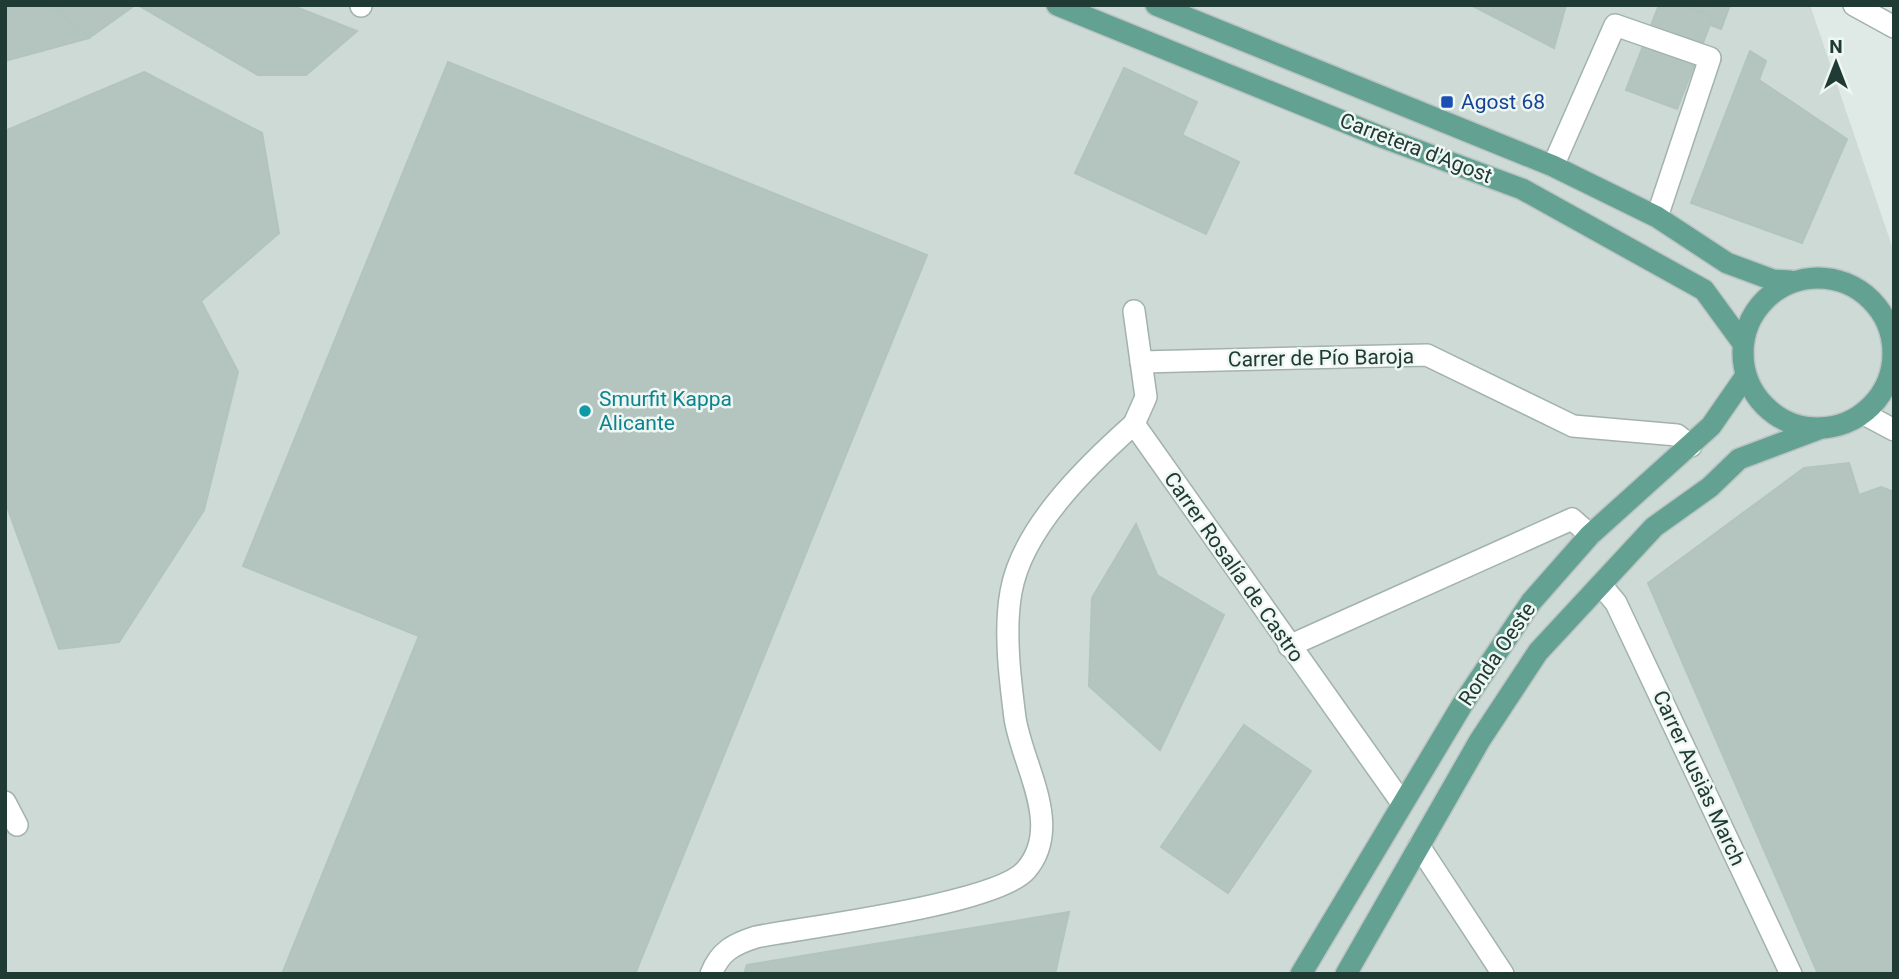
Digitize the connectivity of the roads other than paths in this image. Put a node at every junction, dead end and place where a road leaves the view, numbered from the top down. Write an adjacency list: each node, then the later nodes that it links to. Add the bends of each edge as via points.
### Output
1 (1057, 5): 10 (main road, Carretera d'Agost, via 1522,189 1704,290)
2 (1156, 5): 5 (main road, Carretera d'Agost)
3 (1854, 5): 4 (street)
4 (1894, 27)
5 (1553, 166): 6 (main road, Carretera d'Agost); 6 (street, via 1615,25 1710,58)
6 (1657, 217): 7 (main road, Carretera d'Agost, via 1727,263 1773,280)
7 (1790, 281): 9 (main road, via 1823,276 1854,286 1879,307); 10 (main road, via 1758,305)
8 (1134, 311): 11 (street)
9 (1893, 337): 13 (main road)
10 (1742, 342): 12 (main road)
11 (1141, 362): 15 (street, via 1146,397); 18 (street, Carrer de Pío Baroja, via 1427,355 1573,426 1677,435)
12 (1745, 377): 16 (main road, via 1756,398 1774,415 1796,426); 18 (main road, Ronda Oeste)
13 (1886, 398): 14 (main road)
14 (1864, 414): 16 (main road, via 1843,425); 17 (street)
15 (1135, 424): 21 (street, Carrer Rosalía de Castro); 26 (street, via 1067,488 1019,566 1011,592 1016,721 1041,820 1037,848 1026,871 971,898 734,944 718,958)
16 (1819, 429): 20 (main road, Ronda Oeste, via 1739,459 1710,487 1654,527)
17 (1894, 430)
18 (1691, 446): 19 (main road, Ronda Oeste)
19 (1590, 535): 21 (street, via 1572,519); 23 (main road, Ronda Oeste, via 1531,602)
20 (1601, 585): 25 (main road, Ronda Oeste, via 1538,652); 30 (street, Carrer Ausiàs March, via 1616,603)
21 (1289, 646): 23 (street, Carrer Rosalía de Castro)
22 (5, 802): 24 (street)
23 (1402, 803): 27 (main road, Ronda Oeste)
24 (17, 825)
25 (1419, 846): 28 (main road, Ronda Oeste); 29 (street)
26 (711, 974)
27 (1301, 974)
28 (1346, 974)
29 (1503, 974)
30 (1791, 974)

